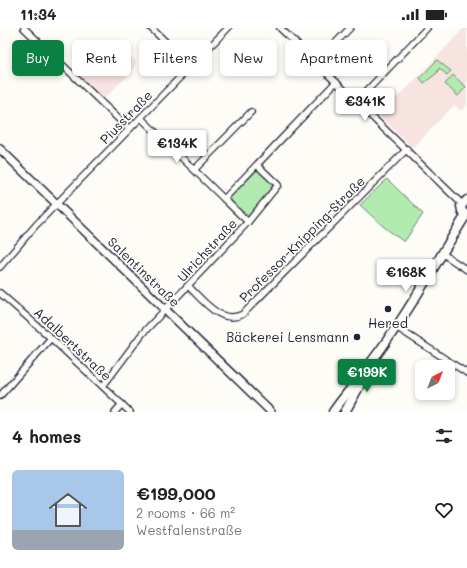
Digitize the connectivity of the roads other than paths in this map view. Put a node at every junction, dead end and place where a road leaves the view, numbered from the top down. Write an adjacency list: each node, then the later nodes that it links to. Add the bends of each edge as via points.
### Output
1 (24, 28): 17 (street)
2 (151, 28): 7 (street)
3 (228, 28): 10 (street, Piusstraße)
4 (280, 28): 8 (street)
5 (350, 28): 9 (street)
6 (427, 28): 14 (street)
7 (164, 40)
8 (292, 40)
9 (338, 40)
10 (212, 44)
11 (181, 76): 16 (street, Piusstraße)
12 (330, 76): 13 (street)
13 (336, 82): 14 (street); 20 (street, Ulrichstraße)
14 (356, 102): 19 (street)
15 (251, 112): 21 (street)
16 (140, 118): 17 (street, Piusstraße); 21 (street)
17 (129, 129): 24 (street, Piusstraße)
18 (0, 149): 24 (street, Salentinstraße)
19 (407, 149): 23 (street); 30 (street, Professor-Knipping-Straße, via 243,314 232,318 224,316 210,307)
20 (257, 165): 22 (street, Ulrichstraße); 26 (street, Ulrichstraße, via 278,185)
21 (195, 168): 22 (street)
22 (224, 198): 26 (street, Ulrichstraße)
23 (465, 202): 25 (main road, via 462,211)
24 (56, 204): 28 (street, Piusstraße); 32 (street, Salentinstraße)
25 (466, 215): 27 (main road)
26 (248, 222): 30 (street, Ulrichstraße)
27 (442, 254): 29 (street); 33 (main road)
28 (0, 267)
29 (467, 270)
30 (188, 286): 32 (street, Ulrichstraße)
31 (0, 294): 34 (street, Adalbertstraße)
32 (165, 310): 37 (street, Ulrichstraße, via 142,334); 42 (street, Salentinstraße)
33 (396, 327): 35 (main road); 36 (street)
34 (51, 338): 37 (street, Adalbertstraße); 38 (street)
35 (372, 363): 43 (main road); 44 (main road)
36 (467, 373)
37 (103, 386): 39 (street, Adalbertstraße)
38 (0, 396)
39 (122, 404): 40 (street); 41 (street, Adalbertstraße)
40 (115, 412)
41 (130, 412)
42 (271, 412)
43 (333, 412)
44 (345, 412)

